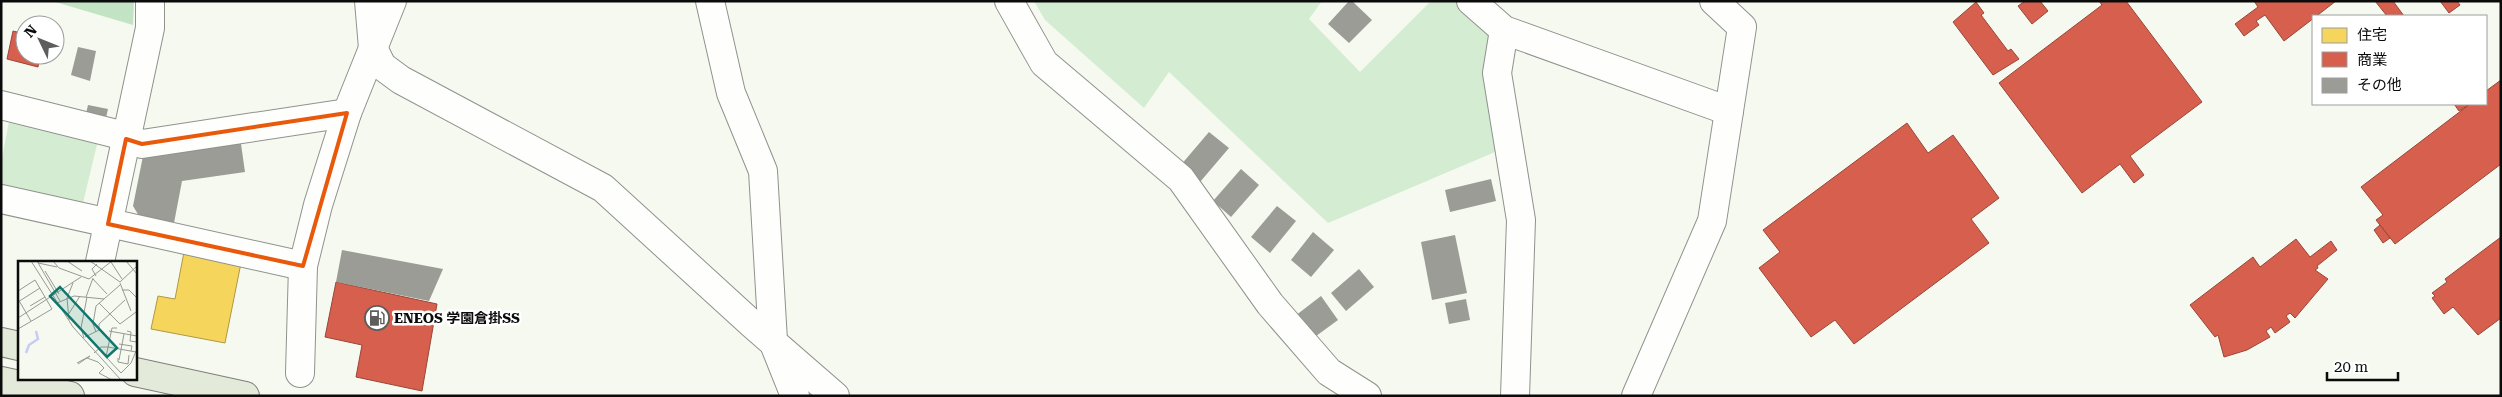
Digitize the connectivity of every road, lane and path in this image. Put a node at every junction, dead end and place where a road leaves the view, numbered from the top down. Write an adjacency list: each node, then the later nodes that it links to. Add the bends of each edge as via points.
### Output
1 (150, 1): 13 (street, via 150,28)
2 (368, 1): 9 (street)
3 (392, 1): 9 (street)
4 (710, 1): 18 (street, via 731,93 763,171)
5 (1009, 1): 29 (street, via 1044,63 1181,179 1270,304 1329,372)
6 (1471, 1): 8 (street)
7 (1714, 1): 11 (street, via 1742,27)
8 (1504, 30): 11 (street); 30 (street, via 1497,73 1521,220)
9 (373, 48): 12 (street); 18 (street, via 382,66 401,80 603,188)
10 (1, 105): 13 (street)
11 (1729, 110): 31 (street, via 1712,221)
12 (346, 113): 13 (street, via 142,144); 17 (street)
13 (126, 139): 15 (street)
14 (1, 199): 15 (street)
15 (108, 224): 16 (street); 17 (street)
16 (100, 261)
17 (303, 266): 22 (street)
18 (773, 341): 27 (street); 28 (street)
19 (1, 342): 20 (main road)
20 (18, 346)
21 (136, 372): 26 (main road)
22 (300, 373)
23 (74, 380): 25 (street)
24 (1, 381): 25 (main road)
25 (70, 396)
26 (245, 396)
27 (795, 396)
28 (835, 396)
29 (1367, 396)
30 (1516, 396)
31 (1636, 396)

